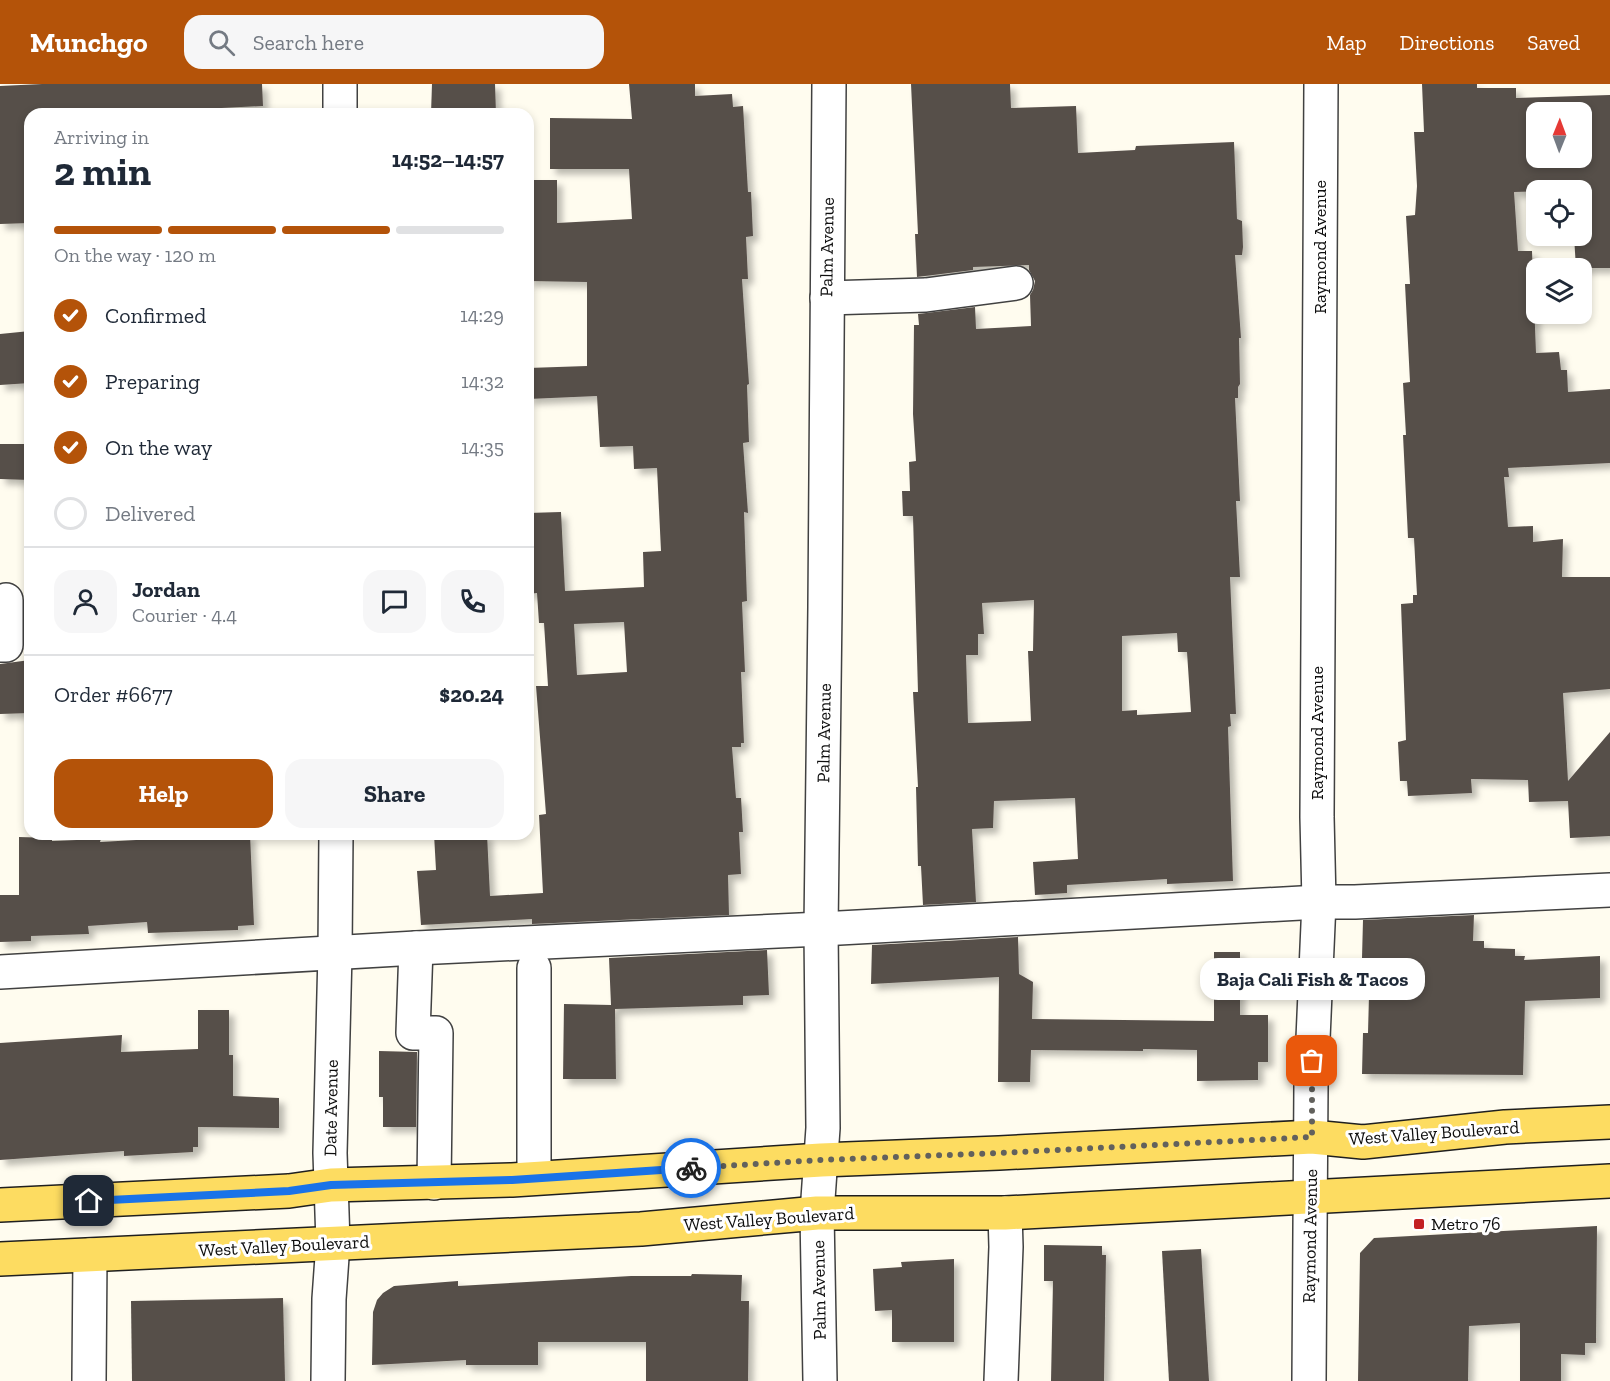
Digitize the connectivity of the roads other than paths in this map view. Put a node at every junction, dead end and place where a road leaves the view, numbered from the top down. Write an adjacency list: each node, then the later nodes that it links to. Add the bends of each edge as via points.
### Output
1 (340, 84): 4 (street)
2 (829, 84): 6 (street, Palm Avenue)
3 (1322, 84): 11 (street, Raymond Avenue)
4 (340, 108)
5 (1016, 283): 6 (street, via 926,295)
6 (827, 298): 12 (street, Palm Avenue)
7 (6, 600): 8 (street, via 6,645)
8 (0, 645)
9 (336, 840): 14 (street, Date Avenue)
10 (1610, 890): 11 (street)
11 (1319, 902): 12 (street); 18 (street, Raymond Avenue)
12 (821, 929): 13 (street); 19 (street, Palm Avenue)
13 (416, 948): 14 (street); 22 (street, via 413,1033 435,1033)
14 (335, 953): 16 (street); 23 (street, Date Avenue)
15 (534, 968): 20 (street)
16 (0, 972)
17 (1610, 1122): 18 (main road, West Valley Boulevard, via 1505,1127 1363,1142)
18 (1312, 1137): 19 (main road, West Valley Boulevard); 24 (street, Raymond Avenue)
19 (821, 1160): 20 (main road, West Valley Boulevard); 26 (street, Palm Avenue)
20 (534, 1178): 22 (main road, West Valley Boulevard)
21 (1610, 1181): 24 (main road, West Valley Boulevard)
22 (434, 1183): 23 (main road, West Valley Boulevard)
23 (331, 1185): 25 (main road, West Valley Boulevard, via 289,1191); 28 (street, Date Avenue)
24 (1309, 1197): 27 (main road, West Valley Boulevard); 35 (street, Raymond Avenue)
25 (0, 1205)
26 (817, 1213): 27 (main road, West Valley Boulevard); 28 (main road, West Valley Boulevard, via 641,1229); 33 (street, Palm Avenue)
27 (1005, 1213): 34 (street)
28 (333, 1243): 29 (main road, West Valley Boulevard); 32 (street, Date Avenue)
29 (90, 1255): 30 (main road, West Valley Boulevard); 31 (street)
30 (0, 1259)
31 (89, 1381)
32 (328, 1381)
33 (820, 1381)
34 (1001, 1381)
35 (1309, 1381)

